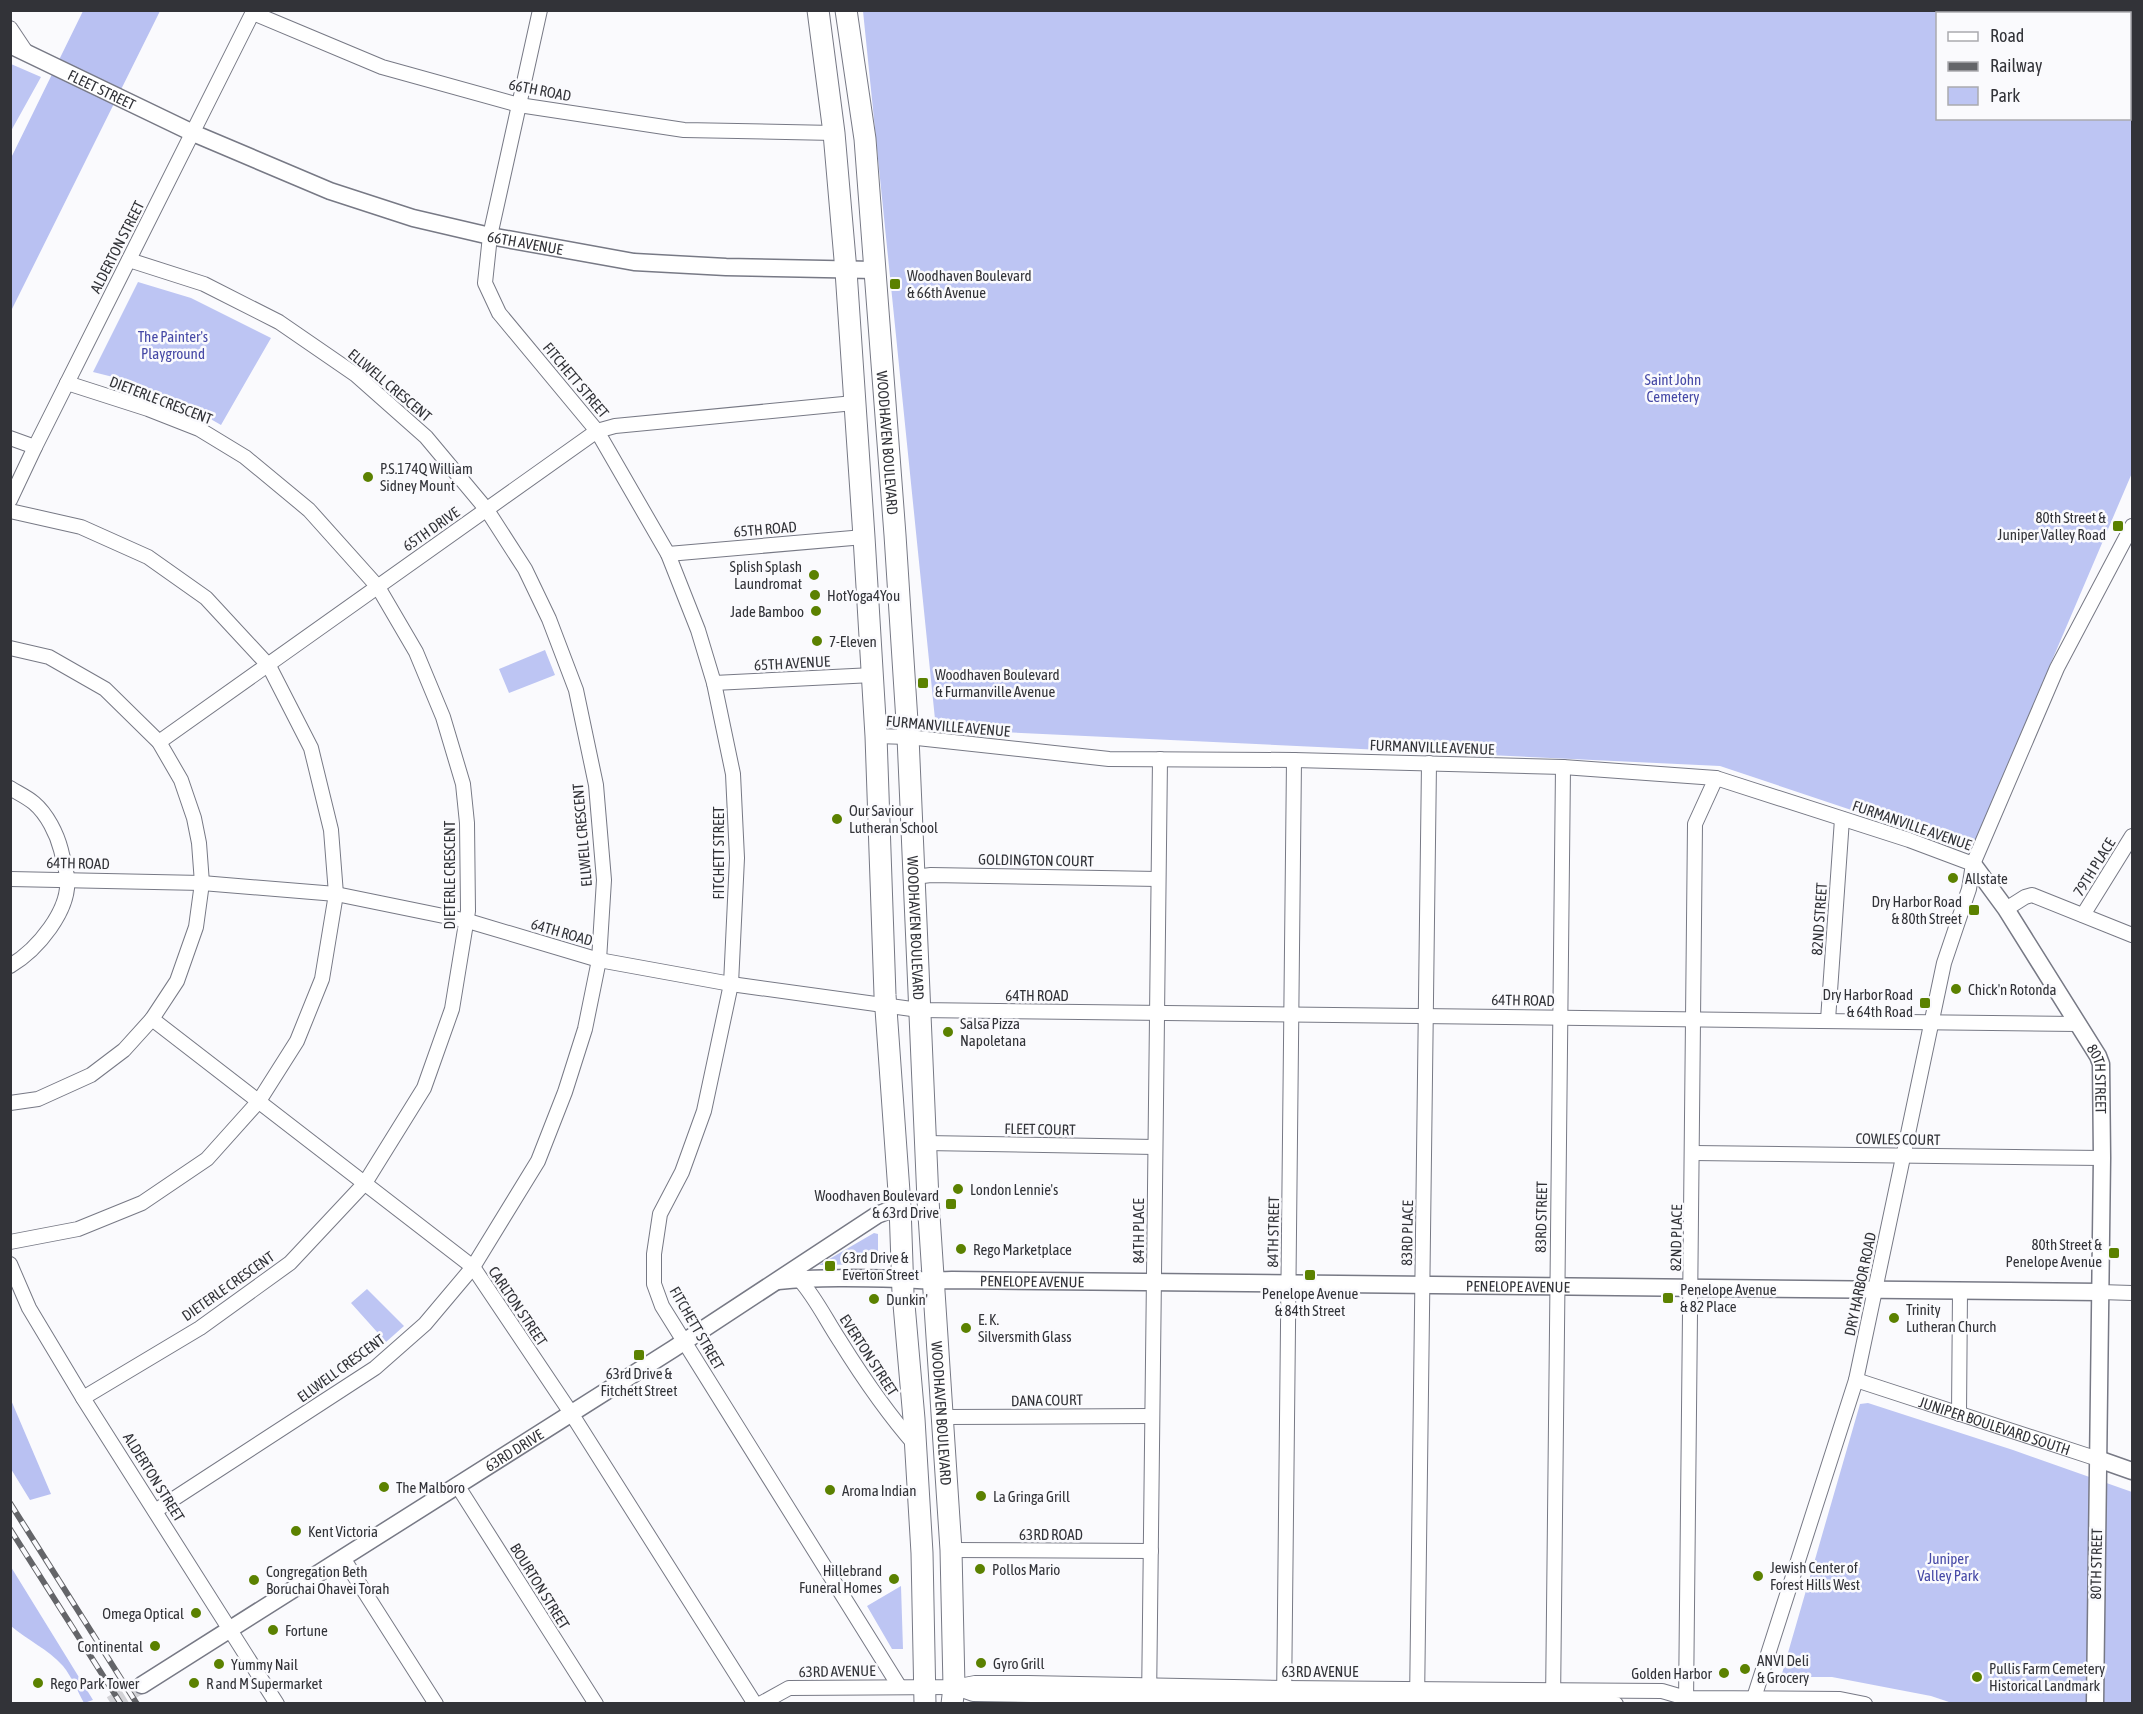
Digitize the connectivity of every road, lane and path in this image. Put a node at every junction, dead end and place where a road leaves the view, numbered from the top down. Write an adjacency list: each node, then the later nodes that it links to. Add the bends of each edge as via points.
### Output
1 (540, 10): 8 (street, FITCHETT STREET)
2 (818, 10): 9 (main road, WOODHAVEN BOULEVARD)
3 (846, 10): 13 (main road, WOODHAVEN BOULEVARD, via 865,139)
4 (254, 12): 8 (street, 66TH ROAD, via 382,67); 10 (street, ALDERTON STREET)
5 (10, 28): 7 (street)
6 (10, 45): 7 (street, FLEET STREET)
7 (26, 52): 10 (street, FLEET STREET)
8 (519, 105): 9 (street, 66TH ROAD, via 684,130); 11 (street, FITCHETT STREET)
9 (834, 132): 14 (main road, WOODHAVEN BOULEVARD)
10 (193, 133): 11 (street, 66TH AVENUE, via 330,191 413,218); 12 (street, ALDERTON STREET)
11 (490, 236): 14 (street, 66TH AVENUE, via 634,262); 17 (street, FITCHETT STREET, via 485,283 499,313)
12 (129, 260): 15 (street, ALDERTON STREET); 21 (street, ELLWELL CRESCENT, via 204,284 279,322 356,375 426,436)
13 (874, 270): 14 (street, 66TH AVENUE); 33 (main road, WOODHAVEN BOULEVARD)
14 (846, 271): 16 (main road, WOODHAVEN BOULEVARD)
15 (67, 383): 19 (street, ALDERTON STREET); 27 (street, DIETERLE CRESCENT, via 199,429 245,457 309,510)
16 (854, 403): 17 (street, 65TH DRIVE, via 615,426); 24 (main road, WOODHAVEN BOULEVARD)
17 (597, 431): 21 (street, 65TH DRIVE); 26 (street, FITCHETT STREET)
18 (10, 438): 19 (street)
19 (35, 447): 20 (street, ALDERTON STREET)
20 (10, 500)
21 (487, 510): 27 (street, 65TH DRIVE); 54 (street, ELLWELL CRESCENT, via 525,569 576,690 596,785 604,880)
22 (10, 511): 29 (street, via 81,527 148,557 206,598)
23 (2133, 526): 25 (street)
24 (864, 537): 26 (street, 65TH ROAD); 30 (main road, WOODHAVEN BOULEVARD)
25 (2127, 552): 43 (street, via 2057,668)
26 (668, 554): 31 (street, FITCHETT STREET)
27 (378, 587): 29 (street, 65TH DRIVE); 52 (street, DIETERLE CRESCENT, via 416,652 443,717 463,784)
28 (10, 648): 34 (street, via 49,657 105,689)
29 (269, 666): 34 (street, 65TH DRIVE); 49 (street, via 311,748 331,830)
30 (873, 675): 31 (street, 65TH AVENUE); 32 (main road, WOODHAVEN BOULEVARD)
31 (714, 683): 56 (street, FITCHETT STREET, via 733,774 737,858)
32 (876, 736): 33 (street, FURMANVILLE AVENUE); 57 (main road, WOODHAVEN BOULEVARD)
33 (908, 737): 35 (street, FURMANVILLE AVENUE, via 1109,759); 44 (main road, WOODHAVEN BOULEVARD)
34 (159, 741): 48 (street, via 181,780 194,819)
35 (1160, 759): 36 (street, FURMANVILLE AVENUE); 47 (street, 84TH PLACE)
36 (1294, 760): 37 (street, FURMANVILLE AVENUE); 60 (street, 84TH STREET)
37 (1429, 763): 38 (street, FURMANVILLE AVENUE); 61 (street, 83RD PLACE)
38 (1563, 767): 39 (street, FURMANVILLE AVENUE); 62 (street, 83RD STREET)
39 (1716, 778): 41 (street, FURMANVILLE AVENUE); 64 (street, 82ND PLACE, via 1695,824)
40 (10, 788): 46 (street, via 34,803 48,820 58,840)
41 (1842, 819): 43 (street, FURMANVILLE AVENUE); 65 (street, 82ND STREET)
42 (2133, 836): 51 (street, 79TH PLACE)
43 (1973, 864): 50 (street, 80TH STREET); 66 (street, DRY HARBOR ROAD, via 1969,889 1944,963)
44 (914, 877): 47 (street, GOLDINGTON COURT); 58 (main road, WOODHAVEN BOULEVARD)
45 (10, 879): 46 (street, 64TH ROAD)
46 (68, 879): 48 (street, 64TH ROAD); 55 (street, via 64,899 41,942)
47 (1158, 879): 59 (street, 84TH PLACE)
48 (202, 882): 49 (street, 64TH ROAD); 63 (street, via 196,927 185,960 177,981)
49 (336, 894): 52 (street, 64TH ROAD); 68 (street, via 322,979 297,1041)
50 (2006, 909): 51 (street, via 2032,895); 67 (street, 80TH STREET)
51 (2083, 915): 53 (street)
52 (468, 921): 54 (street, 64TH ROAD); 75 (street, DIETERLE CRESCENT, via 452,1009 424,1088)
53 (2133, 935)
54 (599, 960): 56 (street, 64TH ROAD); 79 (street, ELLWELL CRESCENT, via 585,1029 538,1161)
55 (10, 966)
56 (731, 984): 57 (street, 64TH ROAD); 93 (street, FITCHETT STREET, via 704,1111 682,1172 660,1214 654,1254 654,1284 662,1306)
57 (886, 1006): 58 (street, 64TH ROAD); 76 (main road, WOODHAVEN BOULEVARD)
58 (919, 1010): 59 (street, 64TH ROAD); 70 (main road, WOODHAVEN BOULEVARD)
59 (1157, 1012): 60 (street, 64TH ROAD); 71 (street, 84TH PLACE)
60 (1291, 1014): 61 (street, 64TH ROAD); 85 (street, 84TH STREET)
61 (1425, 1016): 62 (street, 64TH ROAD); 86 (street, 83RD PLACE)
62 (1560, 1017): 64 (street, 64TH ROAD); 87 (street, 83RD STREET)
63 (152, 1019): 68 (street, CARLTON STREET); 69 (street, via 124,1050 91,1075 38,1099)
64 (1695, 1019): 65 (street, 64TH ROAD); 72 (street, 82ND PLACE)
65 (1828, 1020): 66 (street, 64TH ROAD)
66 (1932, 1022): 67 (street, 64TH ROAD); 73 (street, DRY HARBOR ROAD)
67 (2077, 1024): 74 (street, 80TH STREET, via 2101,1064)
68 (259, 1101): 75 (street, CARLTON STREET); 77 (street, via 207,1159 142,1203 78,1229)
69 (10, 1103)
70 (925, 1143): 71 (street, FLEET COURT); 83 (main road, WOODHAVEN BOULEVARD)
71 (1155, 1147): 84 (street, 84TH PLACE)
72 (1693, 1153): 73 (street, COWLES COURT); 88 (street, 82ND PLACE)
73 (1903, 1156): 74 (street, COWLES COURT); 89 (street, DRY HARBOR ROAD)
74 (2102, 1158): 91 (street, 80TH STREET)
75 (365, 1183): 79 (street, CARLTON STREET); 95 (street, DIETERLE CRESCENT, via 290,1263 200,1328)
76 (900, 1206): 81 (main road, WOODHAVEN BOULEVARD); 82 (street, via 877,1215)
77 (10, 1242)
78 (10, 1264): 95 (street, ALDERTON STREET, via 29,1308)
79 (473, 1268): 96 (street, CARLTON STREET); 104 (street, ELLWELL CRESCENT, via 425,1324 375,1368)
80 (800, 1279): 81 (street, 63RD DRIVE); 82 (street, 63RD DRIVE); 100 (street, EVERTON STREET, via 887,1413)
81 (902, 1279): 83 (street, PENELOPE AVENUE); 100 (main road, WOODHAVEN BOULEVARD)
82 (778, 1281): 93 (street, 63RD DRIVE)
83 (933, 1281): 84 (street, PENELOPE AVENUE); 99 (main road, WOODHAVEN BOULEVARD)
84 (1154, 1281): 85 (street, PENELOPE AVENUE); 98 (street, 84TH PLACE)
85 (1289, 1283): 86 (street, PENELOPE AVENUE); 114 (street, 84TH STREET)
86 (1423, 1284): 87 (street, PENELOPE AVENUE); 115 (street, 83RD PLACE)
87 (1557, 1286): 88 (street, PENELOPE AVENUE); 116 (street, 83RD STREET)
88 (1692, 1288): 89 (street, PENELOPE AVENUE); 117 (street, 82ND PLACE)
89 (1876, 1290): 90 (street, PENELOPE AVENUE); 94 (street, DRY HARBOR ROAD)
90 (1960, 1291): 91 (street, PENELOPE AVENUE); 97 (street)
91 (2100, 1292): 92 (street, PENELOPE AVENUE); 101 (street, 80TH STREET)
92 (2133, 1293)
93 (684, 1342): 96 (street, 63RD DRIVE); 110 (street, FITCHETT STREET)
94 (1856, 1380): 97 (street, JUNIPER BOULEVARD SOUTH); 118 (street, DRY HARBOR ROAD)
95 (84, 1398): 104 (street, ALDERTON STREET)
96 (571, 1413): 103 (street, 63RD DRIVE); 123 (street, CARLTON STREET)
97 (1959, 1414): 101 (street, JUNIPER BOULEVARD SOUTH)
98 (1152, 1416): 99 (street, DANA COURT); 106 (street, 84TH PLACE)
99 (943, 1418): 105 (main road, WOODHAVEN BOULEVARD)
100 (916, 1446): 111 (main road, WOODHAVEN BOULEVARD)
101 (2098, 1459): 102 (street, JUNIPER BOULEVARD SOUTH); 128 (street, 80TH STREET)
102 (2133, 1471)
103 (457, 1485): 107 (street, 63RD DRIVE); 122 (street, BOURTON STREET)
104 (155, 1511): 108 (street, ALDERTON STREET)
105 (951, 1550): 106 (street, 63RD ROAD); 113 (main road, WOODHAVEN BOULEVARD)
106 (1151, 1551): 112 (street, 84TH PLACE)
107 (344, 1557): 108 (street, 63RD DRIVE); 121 (street)
108 (230, 1629): 109 (street, 63RD DRIVE); 120 (street, ALDERTON STREET)
109 (142, 1685)
110 (899, 1686): 111 (street, 63RD AVENUE); 124 (street, 63RD AVENUE, via 789,1688)
111 (925, 1695): 113 (street, 63RD AVENUE)
112 (1149, 1695): 113 (street, 63RD AVENUE); 114 (street, 63RD AVENUE)
113 (953, 1696)
114 (1284, 1696): 115 (street, 63RD AVENUE)
115 (1417, 1697): 116 (street, 63RD AVENUE)
116 (1553, 1698): 117 (street, 63RD AVENUE, via 1662,1691); 125 (street, 63RD AVENUE)
117 (1686, 1701): 118 (street, 63RD AVENUE); 126 (street, 63RD AVENUE)
118 (1753, 1701): 119 (street, 63RD AVENUE)
119 (1821, 1701): 127 (street, 63RD AVENUE, via 1840,1699)
120 (277, 1704)
121 (436, 1704)
122 (596, 1704)
123 (755, 1704)
124 (760, 1704)
125 (1616, 1704)
126 (1665, 1704)
127 (1865, 1704)
128 (2095, 1704)

